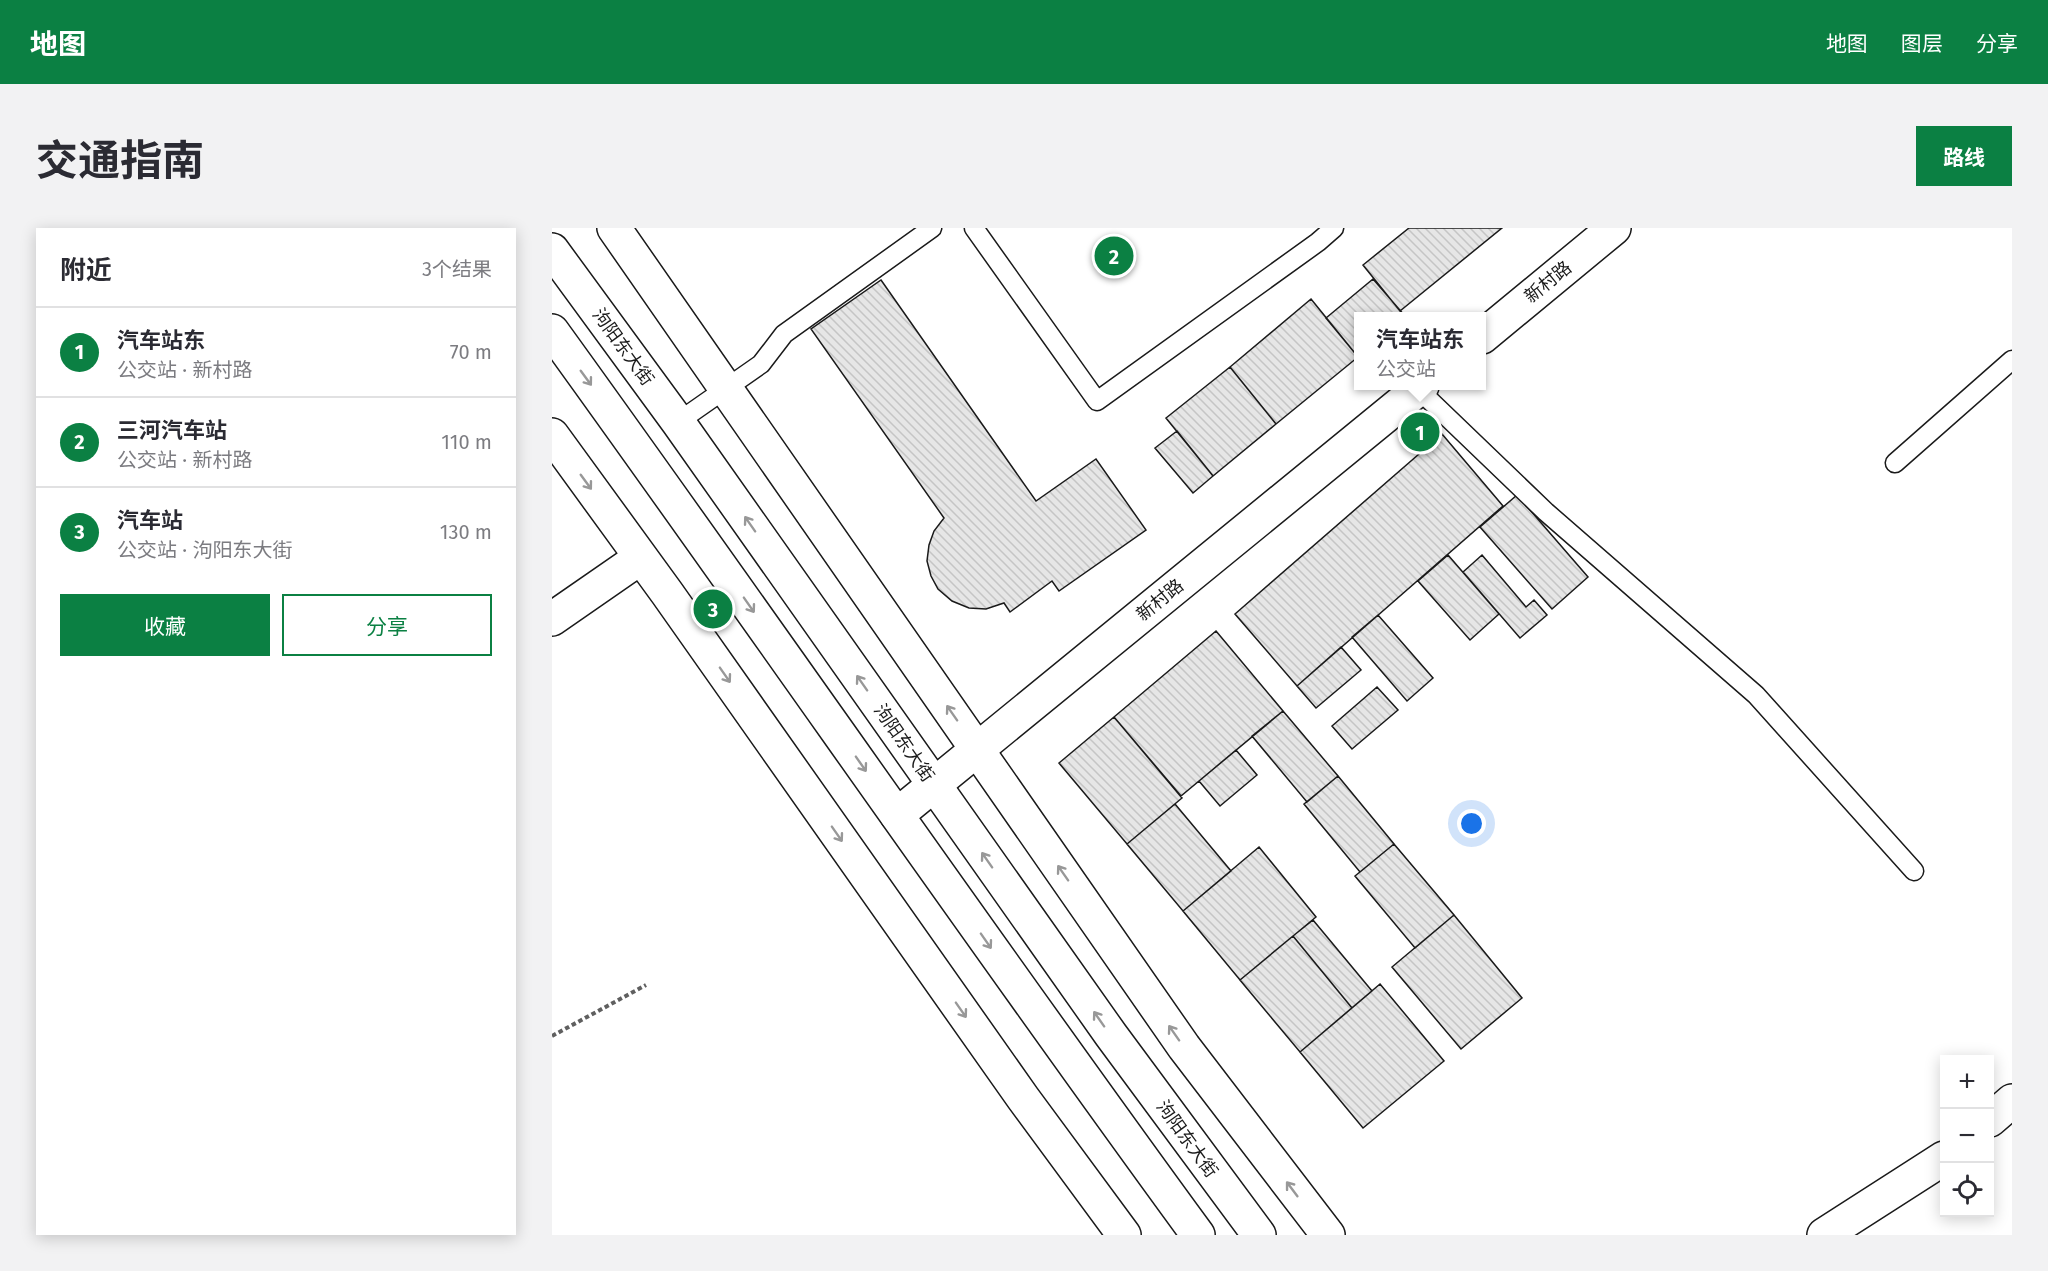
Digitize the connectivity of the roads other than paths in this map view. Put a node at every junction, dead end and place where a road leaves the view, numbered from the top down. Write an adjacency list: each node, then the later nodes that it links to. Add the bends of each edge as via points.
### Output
1 (614, 228): 10 (main road)
2 (932, 228): 10 (lane, via 784,334 761,364)
3 (974, 228): 4 (lane, via 1097,401)
4 (1334, 228)
5 (1614, 228): 8 (main road, 新村路)
6 (552, 250): 13 (main road, 泃阳东大街)
7 (552, 331): 20 (main road, one-way to 20)
8 (1486, 334)
9 (2012, 360): 15 (lane)
10 (726, 389): 13 (lane); 18 (main road, one-way to 10)
11 (1416, 390): 18 (main road, 新村路)
12 (1423, 390): 21 (lane, via 1546,512 1756,695)
13 (678, 422): 19 (main road, 泃阳东大街, one-way to 13)
14 (552, 435): 16 (main road, one-way to 16)
15 (1894, 463)
16 (640, 558): 17 (main road); 25 (main road, one-way to 25)
17 (552, 619)
18 (977, 750): 19 (main road, 新村路); 28 (main road, one-way to 18, via 1184,1047)
19 (934, 785): 20 (main road, 新村路); 27 (main road, 泃阳东大街, one-way to 19)
20 (897, 815): 26 (main road, one-way to 26)
21 (1914, 871)
22 (2012, 1101): 23 (main road)
23 (1994, 1116)
24 (1940, 1161): 29 (main road)
25 (1124, 1235)
26 (1198, 1235)
27 (1259, 1235)
28 (1328, 1235)
29 (1824, 1235)

